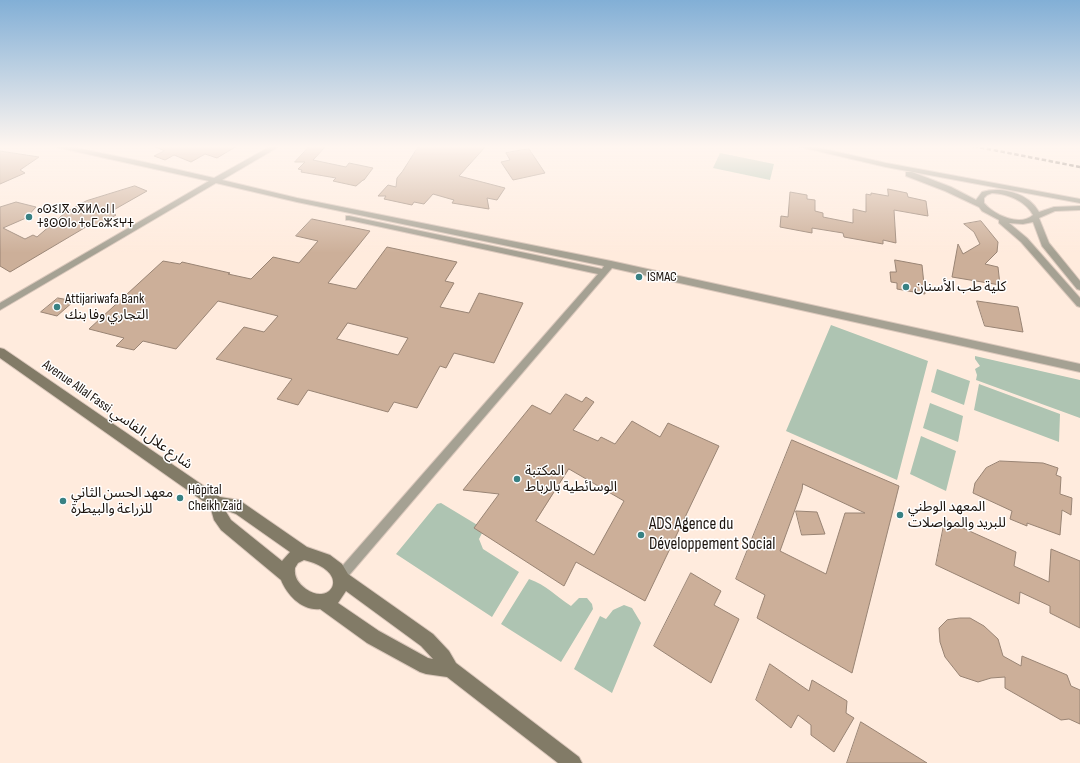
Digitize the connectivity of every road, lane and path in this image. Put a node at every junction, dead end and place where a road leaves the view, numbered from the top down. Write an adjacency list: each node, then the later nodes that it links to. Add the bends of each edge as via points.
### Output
1 (213, 182): 14 (street)
2 (217, 182): 11 (street, via 529,247)
3 (929, 182): 7 (street)
4 (965, 182): 5 (street)
5 (1000, 189): 6 (street); 7 (street, via 981,196); 10 (street, via 1032,205)
6 (1080, 201)
7 (981, 205): 9 (street)
8 (1080, 208): 10 (street, via 1054,209)
9 (995, 216): 10 (street, via 1014,222 1023,222); 13 (street, via 1024,240)
10 (1036, 216): 12 (street, via 1045,244)
11 (607, 268): 16 (street); 20 (street)
12 (1080, 287)
13 (1080, 304)
14 (0, 307)
15 (0, 352): 17 (street, Avenue Allal Fassi شارع علال الفاسي)
16 (1080, 368)
17 (217, 503): 18 (street, via 241,508); 19 (street, via 220,519)
18 (304, 553): 19 (street, via 293,558 286,569); 20 (street, via 326,560)
19 (286, 574): 21 (street, via 295,591 312,601)
20 (341, 577): 21 (street, via 339,590); 22 (street, via 428,640)
21 (323, 602): 22 (street, via 373,636 426,666)
22 (450, 669): 23 (street)
23 (573, 763)

